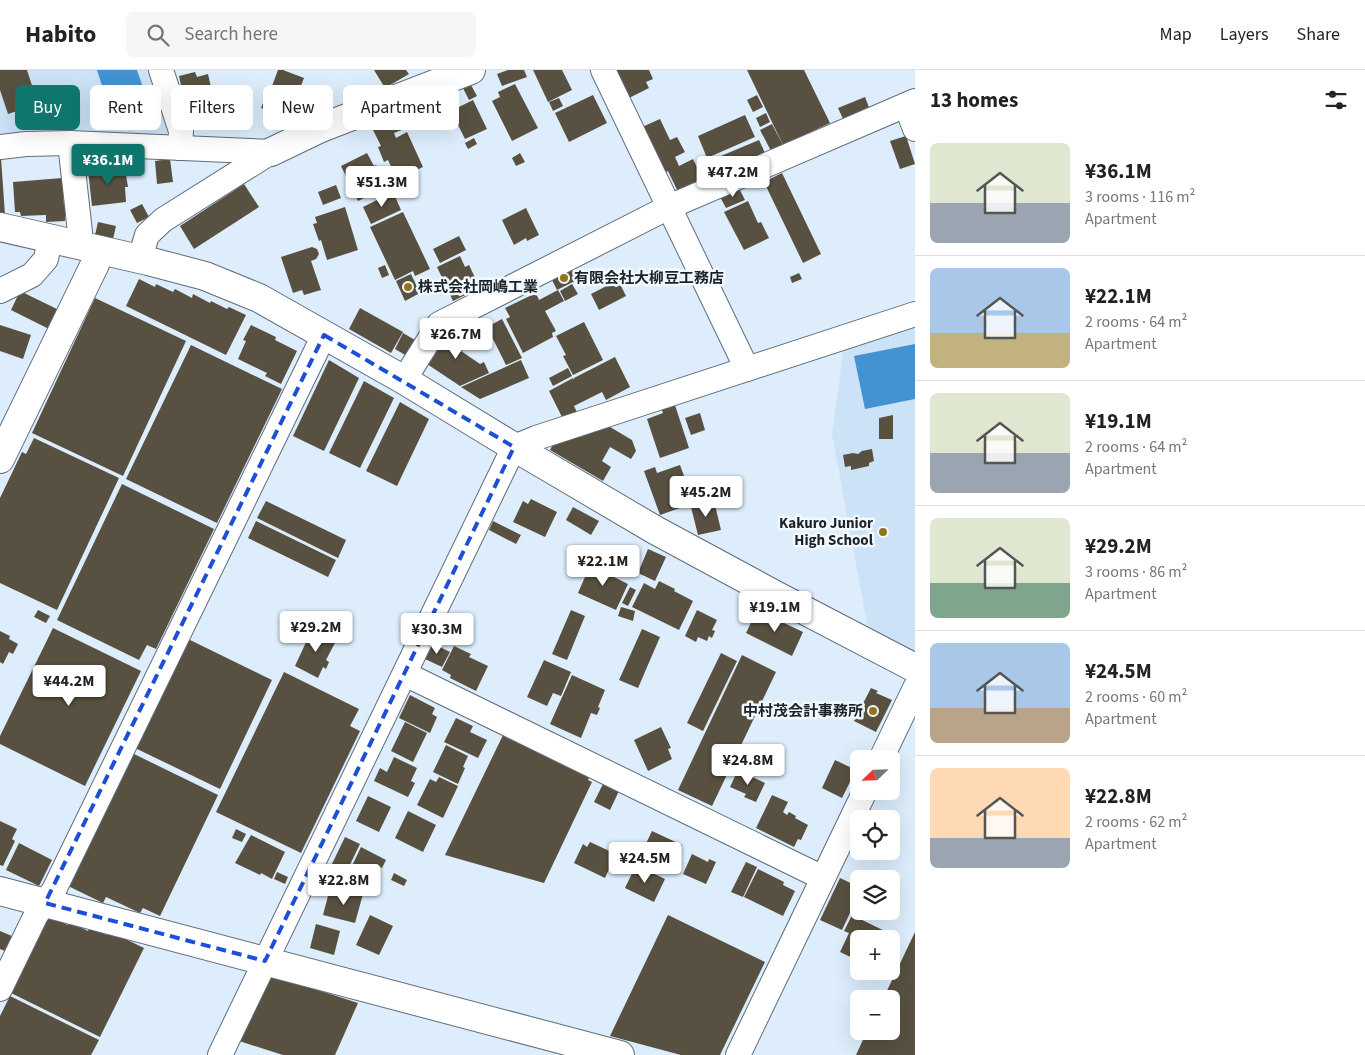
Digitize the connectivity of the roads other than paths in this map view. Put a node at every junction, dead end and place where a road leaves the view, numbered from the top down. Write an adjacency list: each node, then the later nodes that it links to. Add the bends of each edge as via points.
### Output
1 (161, 70): 8 (street, via 181,131)
2 (471, 70): 9 (street, via 321,128)
3 (603, 70): 10 (street)
4 (911, 103): 5 (street); 10 (street)
5 (915, 129)
6 (70, 144): 7 (street); 8 (street); 13 (street, via 80,232)
7 (0, 146)
8 (180, 148): 9 (street)
9 (271, 152): 14 (street, via 163,220 147,235)
10 (669, 207): 18 (street); 19 (street, via 439,324)
11 (0, 227): 12 (street)
12 (50, 239): 13 (street); 15 (street, via 46,259 32,275)
13 (88, 248): 14 (street); 21 (street, via 95,264)
14 (140, 259): 17 (street, via 205,276 259,298)
15 (0, 290)
16 (915, 314): 18 (street)
17 (324, 335): 19 (street); 29 (street)
18 (747, 369): 20 (street)
19 (404, 380): 20 (street)
20 (514, 447): 22 (street, via 655,530); 23 (street)
21 (0, 460)
22 (915, 668)
23 (405, 674): 27 (street); 30 (street)
24 (915, 688): 25 (street)
25 (885, 750)
26 (861, 800): 27 (street)
27 (823, 878): 34 (street)
28 (0, 891): 29 (street)
29 (45, 903): 30 (street); 31 (street)
30 (266, 961): 32 (street); 33 (street)
31 (0, 989)
32 (220, 1055)
33 (620, 1055)
34 (738, 1055)

